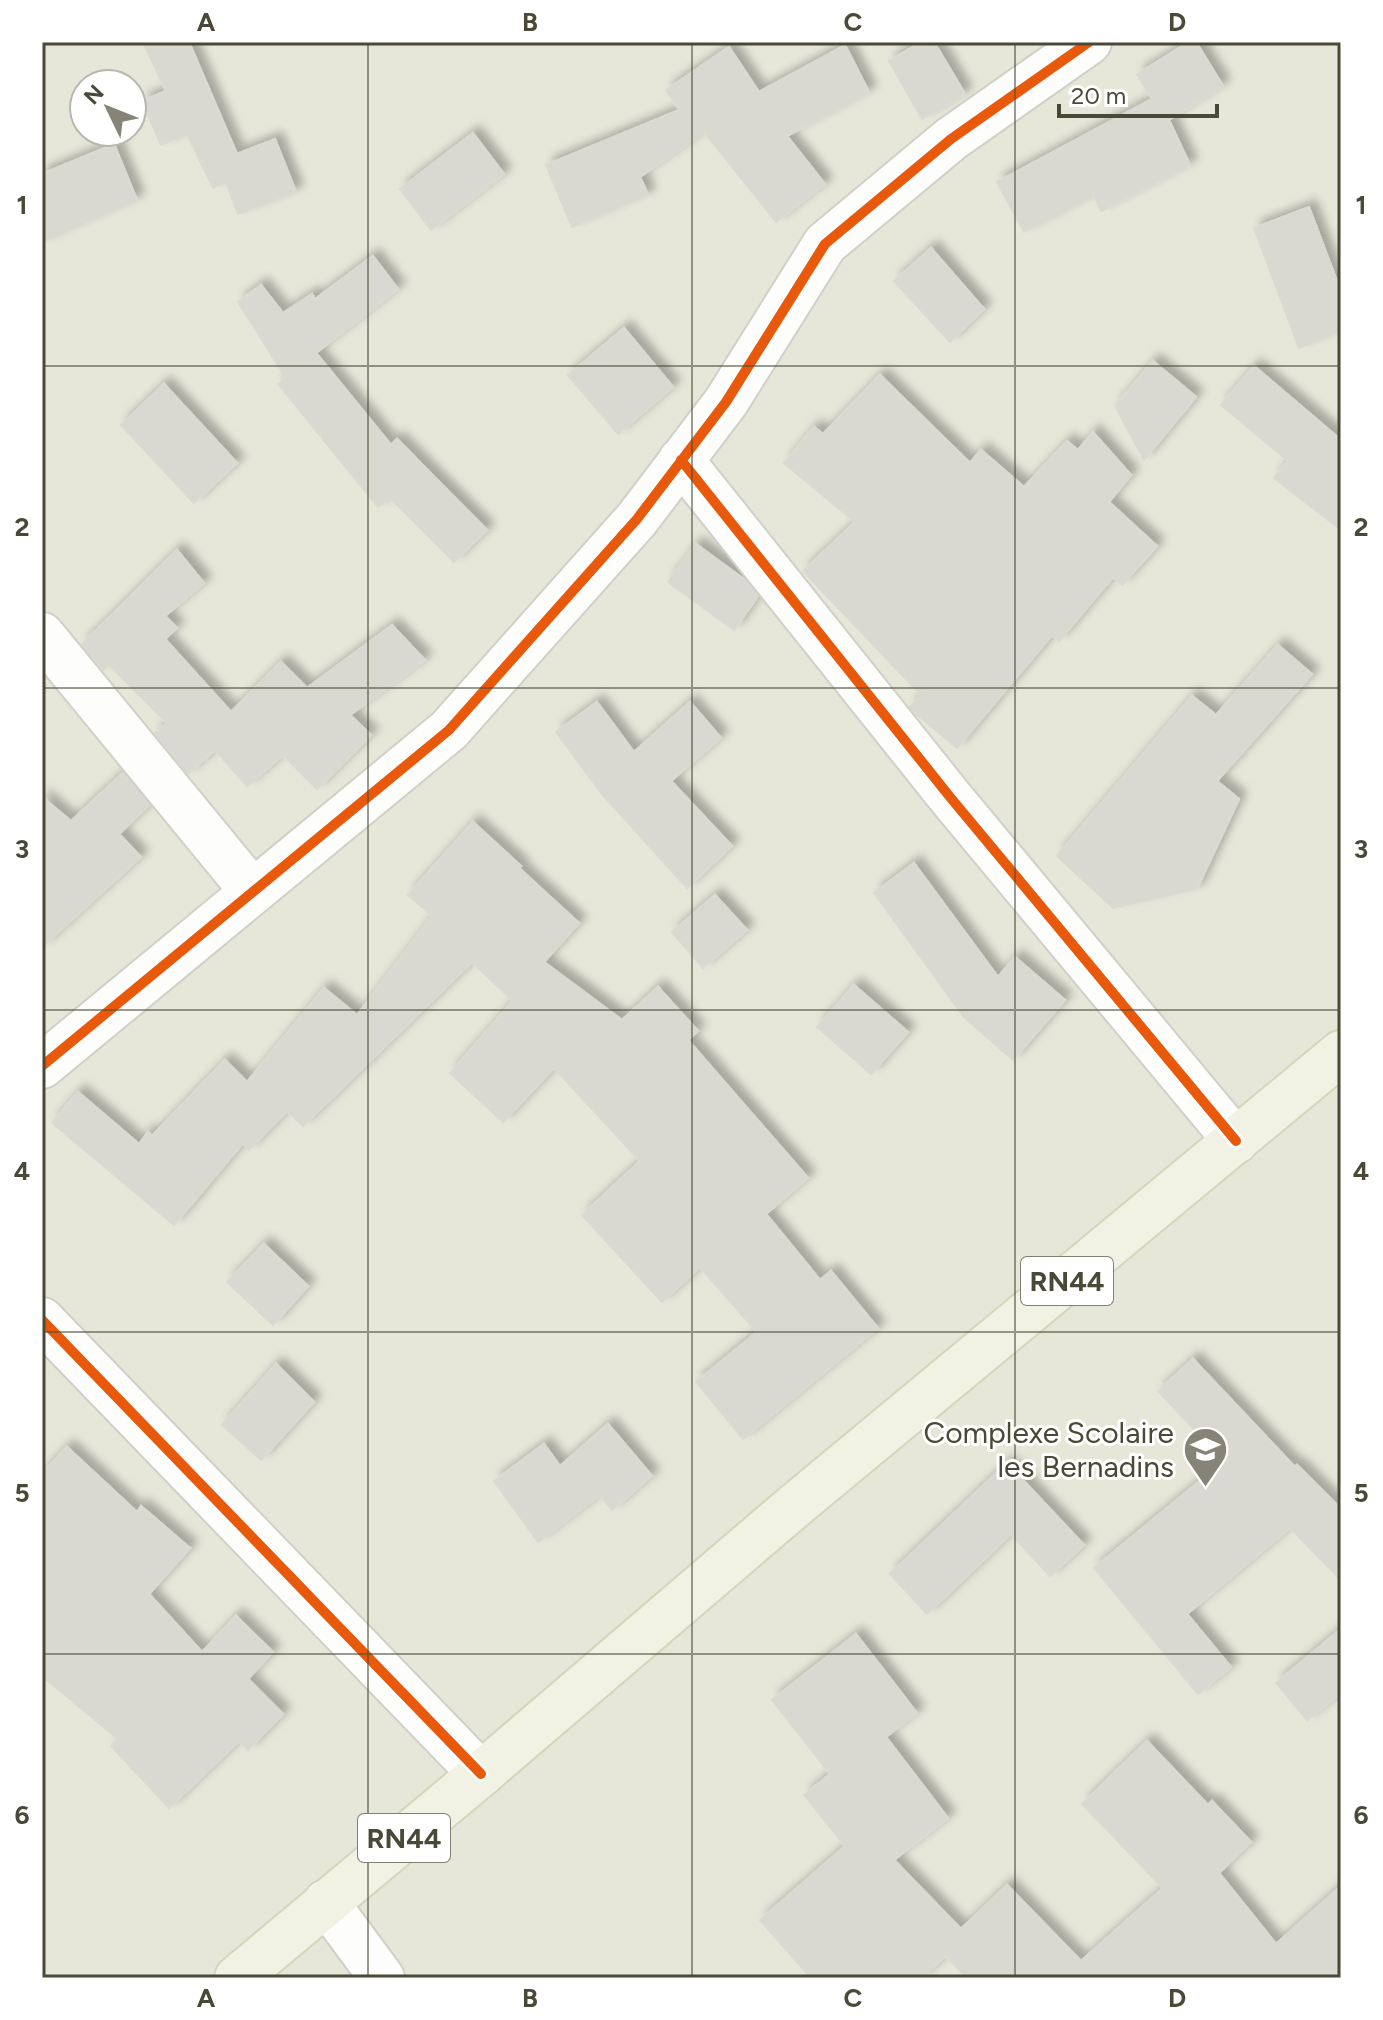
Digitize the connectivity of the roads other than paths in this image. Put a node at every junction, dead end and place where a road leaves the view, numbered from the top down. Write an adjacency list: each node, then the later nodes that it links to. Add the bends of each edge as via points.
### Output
1 (1089, 42): 2 (street, via 951,139 825,244 726,402)
2 (681, 460): 4 (street, via 637,519 449,730); 7 (street, via 950,797)
3 (42, 635): 4 (street)
4 (253, 892): 6 (street)
5 (1341, 1053): 7 (main road, RN44)
6 (42, 1066)
7 (1236, 1141): 9 (main road, RN44, via 792,1508)
8 (42, 1320): 9 (street)
9 (481, 1774): 10 (main road, RN44)
10 (326, 1902): 11 (main road, RN44); 12 (street)
11 (237, 1978)
12 (382, 1978)

